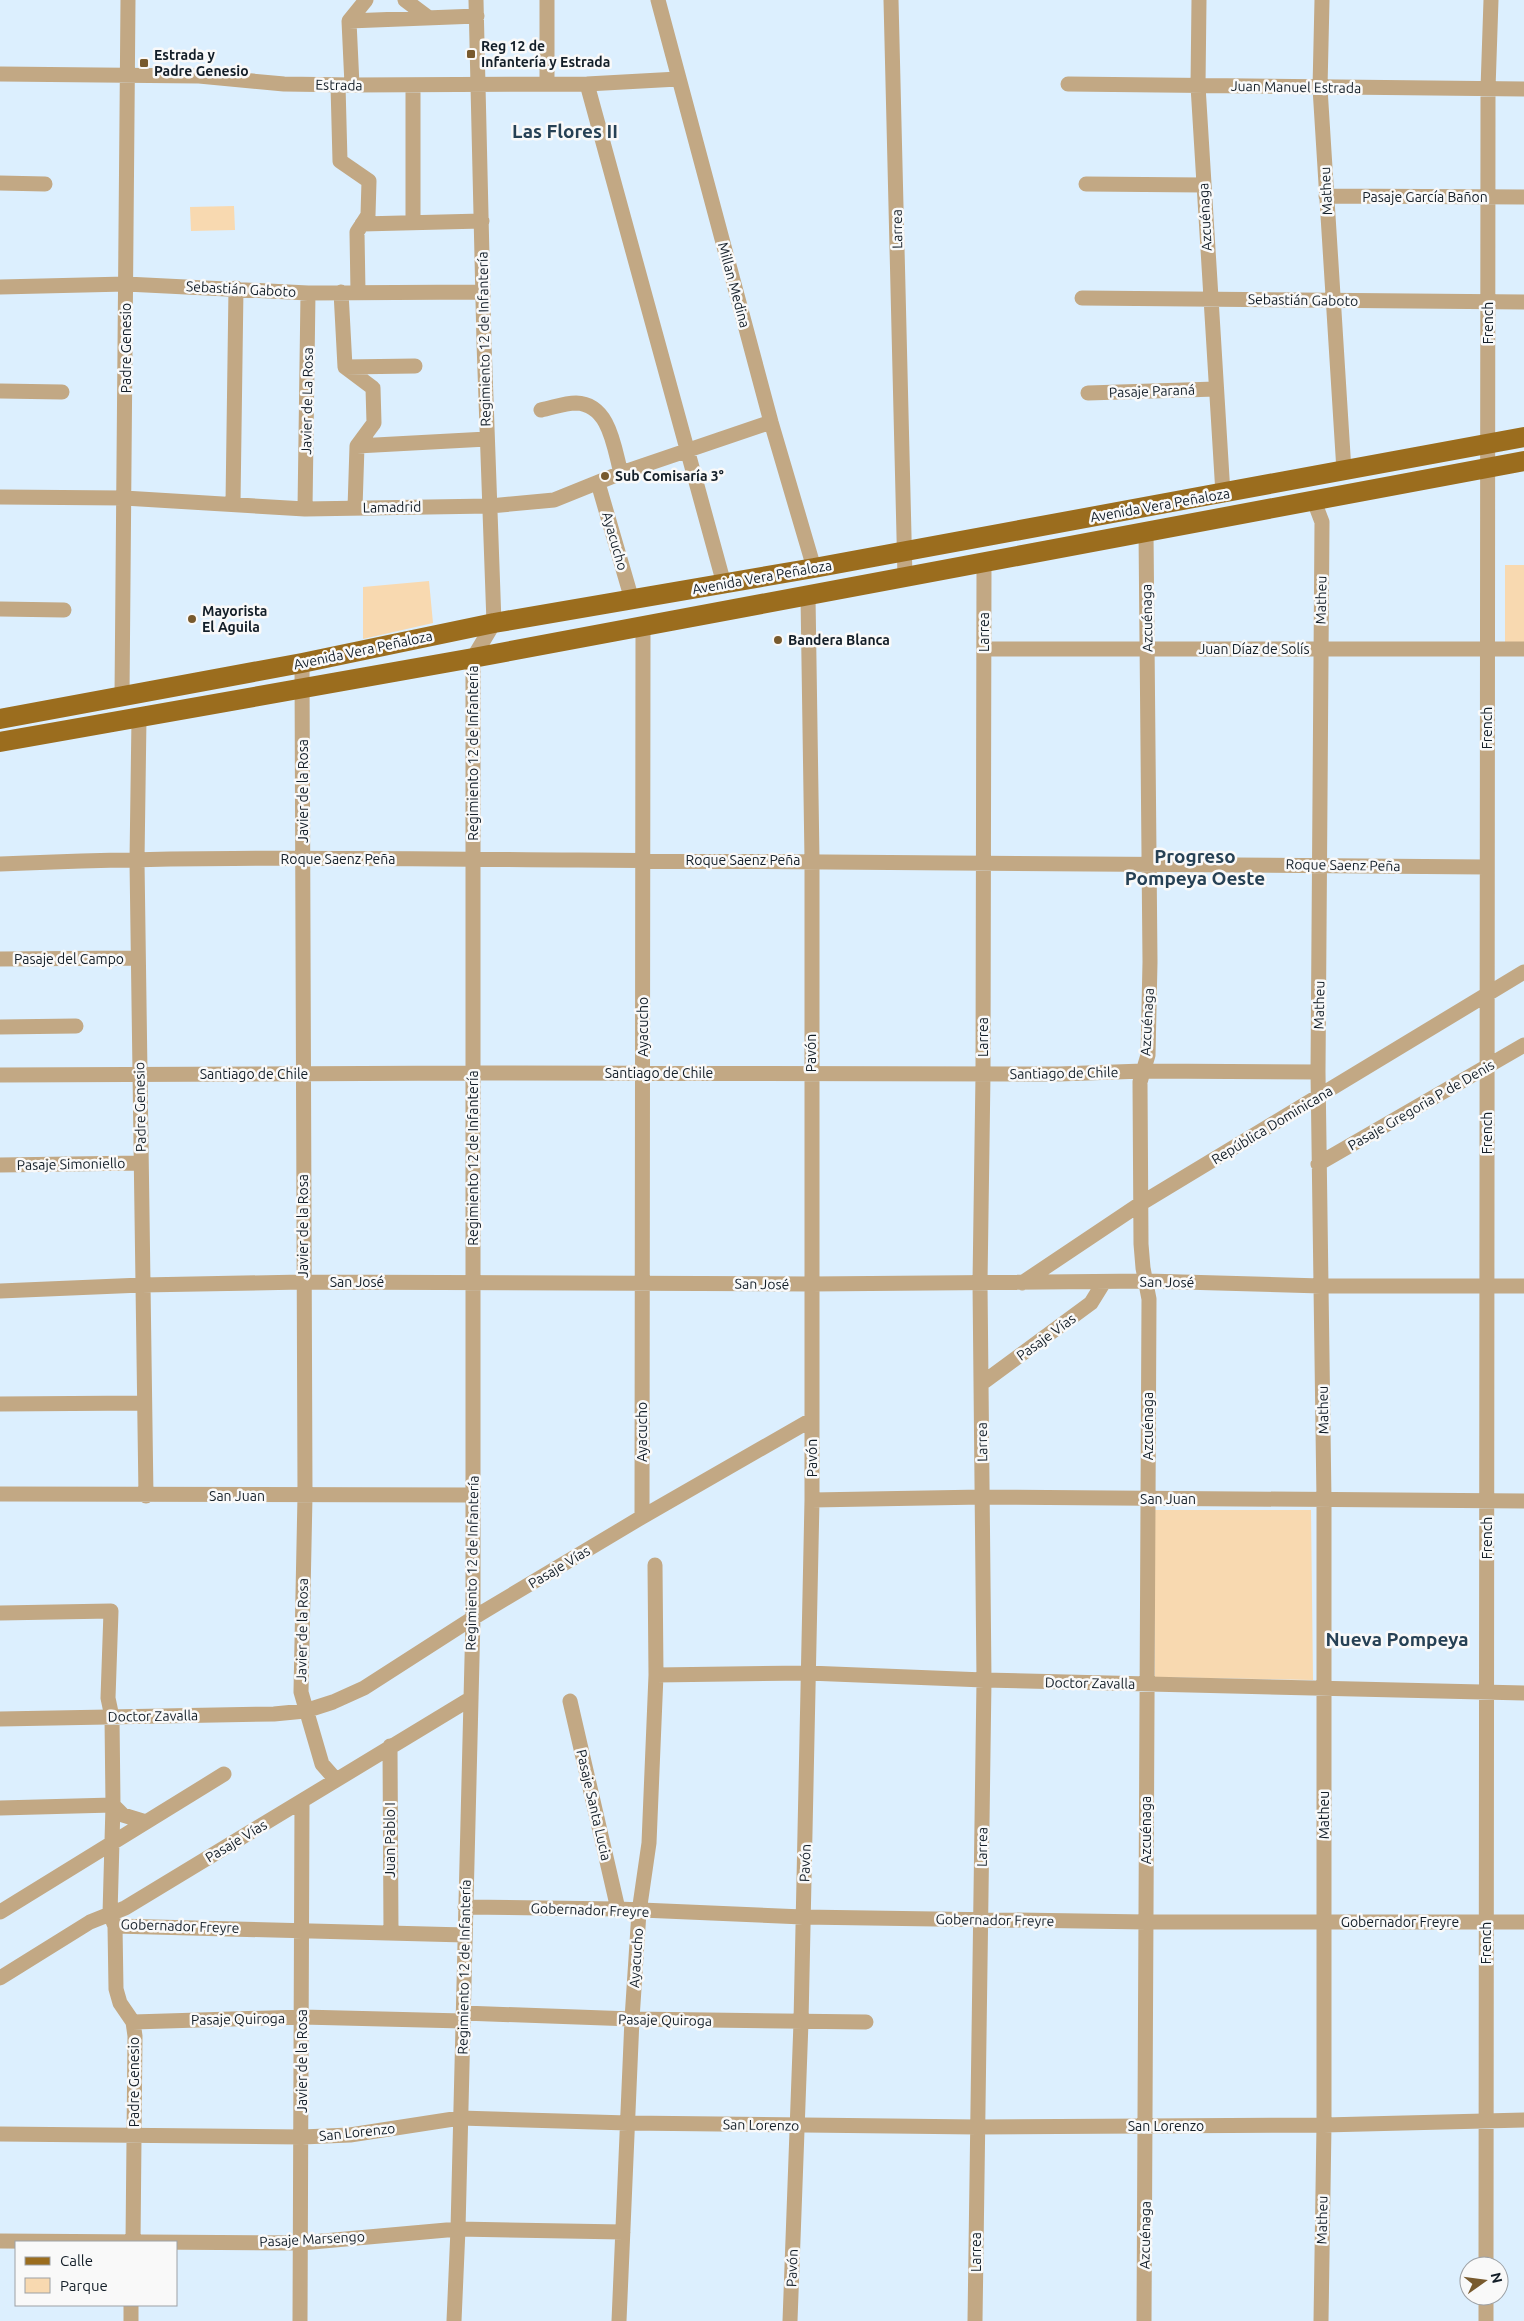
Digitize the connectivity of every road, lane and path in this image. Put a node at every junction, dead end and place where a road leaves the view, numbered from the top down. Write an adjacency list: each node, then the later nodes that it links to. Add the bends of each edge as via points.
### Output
1 (128, 0): 15 (street, Padre Genesio)
2 (366, 0): 13 (street)
3 (404, 0): 12 (street)
4 (476, 0): 11 (street, Regimiento 12 de Infantería)
5 (547, 0): 17 (street)
6 (658, 0): 16 (street, Millan Medina)
7 (891, 0): 76 (street, Larrea)
8 (1199, 0): 23 (street, Azcuénaga)
9 (1322, 0): 24 (street, Matheu)
10 (1491, 0): 25 (street, French)
11 (477, 16): 12 (street); 22 (street, Regimiento 12 de Infantería)
12 (429, 18): 13 (street)
13 (349, 21): 20 (street)
14 (0, 74): 15 (street, Estrada)
15 (128, 74): 20 (street, Estrada); 37 (street, Padre Genesio)
16 (678, 79): 18 (street, Estrada); 56 (street, Millan Medina)
17 (548, 84): 18 (street, Estrada); 22 (street, Estrada)
18 (587, 84): 61 (street)
19 (1068, 84): 23 (street, Juan Manuel Estrada)
20 (345, 85): 21 (street, Estrada); 36 (street, via 340,160 369,181 368,215)
21 (413, 85): 22 (street, Estrada); 35 (street)
22 (479, 85): 34 (street, Regimiento 12 de Infantería)
23 (1198, 86): 24 (street, Juan Manuel Estrada); 30 (street, Azcuénaga)
24 (1320, 88): 25 (street, Juan Manuel Estrada); 31 (street, Matheu)
25 (1488, 89): 26 (street, Juan Manuel Estrada); 33 (street, French)
26 (1524, 89)
27 (0, 183): 28 (street)
28 (45, 184)
29 (1086, 184): 30 (street)
30 (1203, 186): 45 (street, Azcuénaga)
31 (1326, 196): 33 (street, Pasaje García Bañon); 46 (street, Matheu)
32 (1524, 197): 33 (street, Pasaje García Bañon)
33 (1488, 198): 47 (street, French)
34 (482, 221): 35 (street); 43 (street, Regimiento 12 de Infantería)
35 (413, 222): 36 (street)
36 (362, 224): 42 (street, via 357,232)
37 (126, 284): 38 (street, Sebastián Gaboto); 39 (street, Sebastián Gaboto); 69 (street, Padre Genesio)
38 (0, 287)
39 (236, 288): 40 (street, Sebastián Gaboto); 71 (street)
40 (308, 292): 41 (street, Sebastián Gaboto); 74 (street, Javier de La Rosa)
41 (341, 292): 42 (street, Sebastián Gaboto); 50 (street)
42 (358, 292): 43 (street, Sebastián Gaboto)
43 (483, 292): 58 (street, Regimiento 12 de Infantería)
44 (1082, 298): 45 (street, Sebastián Gaboto)
45 (1209, 298): 46 (street, Sebastián Gaboto); 51 (street, Azcuénaga)
46 (1332, 301): 47 (street, Sebastián Gaboto); 64 (street, Matheu)
47 (1488, 302): 48 (street, Sebastián Gaboto); 59 (street, French)
48 (1524, 302)
49 (415, 366): 50 (street)
50 (345, 367): 60 (street, via 373,388 374,423)
51 (1216, 389): 54 (street, Pasaje Paraná); 67 (street, Azcuénaga)
52 (0, 391): 53 (street)
53 (62, 392)
54 (1088, 393)
55 (541, 410): 65 (street, via 578,403 594,409 608,423)
56 (771, 422): 61 (street, Lamadrid); 78 (street, Millan Medina)
57 (1524, 437): 59 (main road, Avenida Vera Peñaloza)
58 (487, 439): 60 (street); 72 (street, Regimiento 12 de Infantería)
59 (1488, 444): 63 (street, French); 64 (main road, Avenida Vera Peñaloza)
60 (357, 446): 73 (street)
61 (686, 451): 65 (street, Lamadrid); 80 (street)
62 (1524, 461): 63 (main road, Avenida Vera Peñaloza)
63 (1489, 468): 70 (main road, Avenida Vera Peñaloza); 90 (street, French)
64 (1344, 471): 67 (main road, Avenida Vera Peñaloza)
65 (621, 473): 66 (street, Lamadrid)
66 (598, 483): 72 (street, Lamadrid, via 554,500); 82 (street, Ayacucho)
67 (1223, 494): 76 (main road, Avenida Vera Peñaloza)
68 (0, 497): 69 (street, Lamadrid)
69 (124, 498): 71 (street, Lamadrid); 95 (street, Padre Genesio)
70 (1314, 501): 75 (main road, Avenida Vera Peñaloza); 89 (street, Matheu, via 1322,522)
71 (233, 503): 74 (street, Lamadrid)
72 (490, 506): 73 (street, Lamadrid); 85 (street, Regimiento 12 de Infantería)
73 (355, 508): 74 (street, Lamadrid)
74 (306, 509)
75 (1146, 532): 77 (main road, Avenida Vera Peñaloza); 88 (street, Azcuénaga)
76 (905, 552): 78 (main road, Avenida Vera Peñaloza); 79 (street, Larrea)
77 (984, 562): 79 (main road, Avenida Vera Peñaloza); 87 (street, Larrea)
78 (814, 568): 80 (main road, Avenida Vera Peñaloza)
79 (904, 577): 81 (main road, Avenida Vera Peñaloza)
80 (724, 584): 82 (main road, Avenida Vera Peñaloza)
81 (808, 596): 86 (main road, Avenida Vera Peñaloza); 102 (street, Pavón)
82 (632, 600): 85 (main road, Avenida Vera Peñaloza)
83 (0, 609): 84 (street)
84 (64, 610)
85 (494, 623): 92 (street, Regimiento 12 de Infantería); 93 (main road, Avenida Vera Peñaloza)
86 (643, 627): 92 (main road, Avenida Vera Peñaloza); 101 (street, Ayacucho)
87 (984, 649): 88 (street, Juan Díaz de Solís); 104 (street, Larrea)
88 (1147, 649): 89 (street, Juan Díaz de Solís); 105 (street, Azcuénaga)
89 (1320, 649): 90 (street, Juan Díaz de Solís); 107 (street, Matheu)
90 (1488, 650): 91 (street, Juan Díaz de Solís); 108 (street, French)
91 (1524, 650)
92 (473, 658): 94 (main road, Avenida Vera Peñaloza); 100 (street, Regimiento 12 de Infantería)
93 (302, 663): 94 (street, Javier de la Rosa); 95 (main road, Avenida Vera Peñaloza)
94 (302, 690): 96 (main road, Avenida Vera Peñaloza); 99 (street, Javier de la Rosa)
95 (122, 696): 97 (main road, Avenida Vera Peñaloza)
96 (139, 718): 98 (main road, Avenida Vera Peñaloza); 103 (street, Padre Genesio)
97 (0, 719)
98 (0, 742)
99 (303, 859): 100 (street, Roque Saenz Peña); 103 (street, Roque Saenz Peña); 120 (street, Javier de la Rosa)
100 (473, 859): 101 (street, Roque Saenz Peña); 118 (street, Regimiento 12 de Infantería)
101 (644, 860): 102 (street, Roque Saenz Peña); 121 (street, Ayacucho)
102 (812, 860): 104 (street, Roque Saenz Peña); 123 (street, Pavón)
103 (137, 861): 106 (street, Roque Saenz Peña); 109 (street, Padre Genesio)
104 (983, 861): 105 (street, Roque Saenz Peña); 124 (street, Larrea)
105 (1150, 861): 107 (street, Roque Saenz Peña); 117 (street, Azcuénaga, via 1148,1055)
106 (0, 864)
107 (1320, 864): 108 (street, Roque Saenz Peña); 119 (street, Matheu)
108 (1486, 867): 112 (street, French)
109 (138, 958): 110 (street, Pasaje del Campo); 122 (street, Padre Genesio)
110 (0, 959)
111 (1524, 972): 112 (street, República Dominicana)
112 (1487, 995): 116 (street, French); 126 (street, República Dominicana)
113 (76, 1026): 114 (street)
114 (0, 1027)
115 (1524, 1045): 116 (street, Pasaje Gregoria P de Denis)
116 (1487, 1067): 128 (street, Pasaje Gregoria P de Denis); 140 (street, French)
117 (1143, 1071): 119 (street, Santiago de Chile); 124 (street, Santiago de Chile); 130 (street, Azcuénaga, via 1140,1082)
118 (473, 1072): 120 (street, Santiago de Chile); 121 (street, Santiago de Chile); 134 (street, Regimiento 12 de Infantería)
119 (1318, 1072): 126 (street, Matheu)
120 (304, 1073): 122 (street, Santiago de Chile); 132 (street, Javier de la Rosa)
121 (643, 1073): 123 (street, Santiago de Chile); 135 (street, Ayacucho)
122 (140, 1074): 125 (street, Santiago de Chile); 127 (street, Padre Genesio)
123 (811, 1074): 124 (street, Santiago de Chile); 138 (street, Pavón)
124 (983, 1074): 136 (street, Larrea)
125 (0, 1075)
126 (1319, 1097): 128 (street, Matheu); 130 (street, República Dominicana)
127 (141, 1163): 129 (street, Pasaje Simoniello); 139 (street, Padre Genesio)
128 (1318, 1164): 141 (street, Matheu)
129 (0, 1165)
130 (1140, 1204): 131 (street, Azcuénaga, via 1143,1268); 137 (street, República Dominicana)
131 (1147, 1281): 133 (street, San José); 141 (street, San José); 153 (street, Azcuénaga)
132 (303, 1282): 134 (street, San José); 139 (street, San José); 150 (street, Javier de la Rosa)
133 (1104, 1282): 137 (street, San José); 144 (street, Pasaje Vías, via 1092,1303)
134 (473, 1283): 135 (street, San José); 151 (street, Regimiento 12 de Infantería)
135 (643, 1283): 138 (street, San José); 158 (street, Ayacucho)
136 (980, 1283): 137 (street, San José); 138 (street, San José); 144 (street, Larrea)
137 (1022, 1283)
138 (811, 1284): 147 (street, Pavón)
139 (142, 1285): 143 (street, San José); 145 (street, Padre Genesio)
140 (1488, 1285): 141 (street, San José); 142 (street, San José); 156 (street, French)
141 (1321, 1286): 155 (street, Matheu)
142 (1524, 1286)
143 (0, 1291)
144 (982, 1384): 152 (street, Larrea)
145 (144, 1403): 146 (street); 149 (street, Padre Genesio)
146 (0, 1404)
147 (811, 1420): 154 (street, Pavón); 158 (street, Pasaje Vías)
148 (0, 1494): 149 (street, San Juan)
149 (146, 1496): 150 (street, San Juan)
150 (305, 1496): 151 (street, San Juan); 171 (street, Javier de la Rosa, via 301,1692)
151 (473, 1496): 161 (street, Regimiento 12 de Infantería)
152 (983, 1497): 153 (street, San Juan); 154 (street, San Juan); 164 (street, Larrea)
153 (1147, 1498): 155 (street, San Juan); 165 (street, Azcuénaga)
154 (812, 1500): 162 (street, Pavón)
155 (1324, 1500): 156 (street, San Juan); 166 (street, Matheu)
156 (1487, 1502): 157 (street, San Juan); 167 (street, French)
157 (1524, 1502)
158 (642, 1517): 161 (street, Pasaje Vías)
159 (655, 1565): 163 (street, Ayacucho)
160 (0, 1613): 172 (street, Padre Genesio, via 111,1611 108,1698)
161 (473, 1618): 169 (street, Regimiento 12 de Infantería); 171 (street, Pasaje Vías, via 364,1688)
162 (808, 1673): 163 (street, Doctor Zavalla); 164 (street, Doctor Zavalla); 186 (street, Pavón)
163 (656, 1675): 185 (street, Ayacucho, via 649,1843)
164 (984, 1680): 165 (street, Doctor Zavalla); 188 (street, Larrea)
165 (1146, 1684): 166 (street, Doctor Zavalla); 189 (street, Azcuénaga)
166 (1323, 1688): 167 (street, Doctor Zavalla); 190 (street, Matheu)
167 (1487, 1692): 168 (street, Doctor Zavalla); 191 (street, French)
168 (1524, 1693)
169 (470, 1699): 174 (street, Pasaje Vías); 182 (street, Regimiento 12 de Infantería)
170 (570, 1701): 183 (street, Pasaje Santa Lucia)
171 (305, 1711): 172 (street, Doctor Zavalla); 176 (street, Javier de la Rosa, via 322,1764)
172 (112, 1717): 173 (street, Doctor Zavalla); 178 (street, Padre Genesio)
173 (0, 1719)
174 (390, 1746): 176 (street, Pasaje Vías); 194 (street, Juan Pablo I)
175 (224, 1774): 180 (street)
176 (336, 1780): 177 (street, Pasaje Vías)
177 (302, 1801): 187 (street, Pasaje Vías, via 125,1908); 193 (street, Javier de la Rosa)
178 (113, 1804): 179 (street); 180 (street, via 123,1816); 181 (street, Padre Genesio)
179 (0, 1808)
180 (146, 1822): 181 (street)
181 (113, 1842): 184 (street); 187 (street, Padre Genesio)
182 (465, 1906): 183 (street, Gobernador Freyre); 195 (street, Regimiento 12 de Infantería)
183 (618, 1909): 185 (street, Gobernador Freyre)
184 (0, 1912)
185 (639, 1912): 186 (street, Gobernador Freyre); 199 (street, Ayacucho)
186 (803, 1917): 188 (street, Gobernador Freyre); 201 (street, Pavón)
187 (113, 1920): 193 (street, Gobernador Freyre); 196 (street, Pasaje Vías, via 90,1922); 200 (street, Padre Genesio, via 116,1989 120,2003)
188 (981, 1920): 189 (street, Gobernador Freyre); 210 (street, Larrea)
189 (1146, 1922): 190 (street, Gobernador Freyre); 209 (street, Azcuénaga)
190 (1324, 1922): 191 (street, Gobernador Freyre); 207 (street, Matheu)
191 (1486, 1922): 192 (street, Gobernador Freyre); 204 (street, French)
192 (1524, 1922)
193 (302, 1930): 194 (street, Gobernador Freyre); 197 (street, Javier de la Rosa)
194 (391, 1933): 195 (street, Gobernador Freyre)
195 (465, 1935): 198 (street, Regimiento 12 de Infantería)
196 (0, 1978)
197 (302, 2017): 198 (street, Pasaje Quiroga); 200 (street, Pasaje Quiroga); 213 (street, Javier de la Rosa)
198 (463, 2017): 199 (street, Pasaje Quiroga); 203 (street, Regimiento 12 de Infantería)
199 (632, 2019): 201 (street, Pasaje Quiroga); 206 (street, Ayacucho)
200 (133, 2022): 212 (street, Padre Genesio, via 136,2036)
201 (801, 2022): 202 (street, Pasaje Quiroga); 208 (street, Pavón)
202 (866, 2022)
203 (460, 2118): 206 (street, San Lorenzo); 213 (street, San Lorenzo, via 350,2135); 214 (street, Regimiento 12 de Infantería)
204 (1486, 2120): 205 (street, San Lorenzo); 207 (street, San Lorenzo); 221 (street, French)
205 (1524, 2120)
206 (628, 2123): 208 (street, San Lorenzo); 215 (street, Ayacucho)
207 (1324, 2125): 209 (street, San Lorenzo); 231 (street, Matheu)
208 (796, 2126): 210 (street, San Lorenzo); 228 (street, Pavón)
209 (1146, 2126): 210 (street, San Lorenzo); 230 (street, Azcuénaga)
210 (977, 2127): 229 (street, Larrea)
211 (0, 2134): 212 (street, San Lorenzo)
212 (134, 2136): 213 (street, San Lorenzo); 218 (street, Padre Genesio)
213 (302, 2137): 220 (street, Javier de la Rosa)
214 (458, 2229): 215 (street, Pasaje Marsengo); 220 (street, Pasaje Marsengo); 226 (street, Regimiento 12 de Infantería)
215 (623, 2232): 227 (street, Ayacucho)
216 (0, 2241): 217 (street, Pasaje Marsengo)
217 (15, 2241)
218 (133, 2241)
219 (178, 2242): 220 (street, Pasaje Marsengo)
220 (301, 2243): 225 (street, Javier de la Rosa)
221 (1486, 2256)
222 (131, 2306): 224 (street)
223 (1486, 2306): 232 (street)
224 (131, 2321)
225 (300, 2321)
226 (454, 2321)
227 (618, 2321)
228 (790, 2321)
229 (975, 2321)
230 (1144, 2321)
231 (1321, 2321)
232 (1486, 2321)

